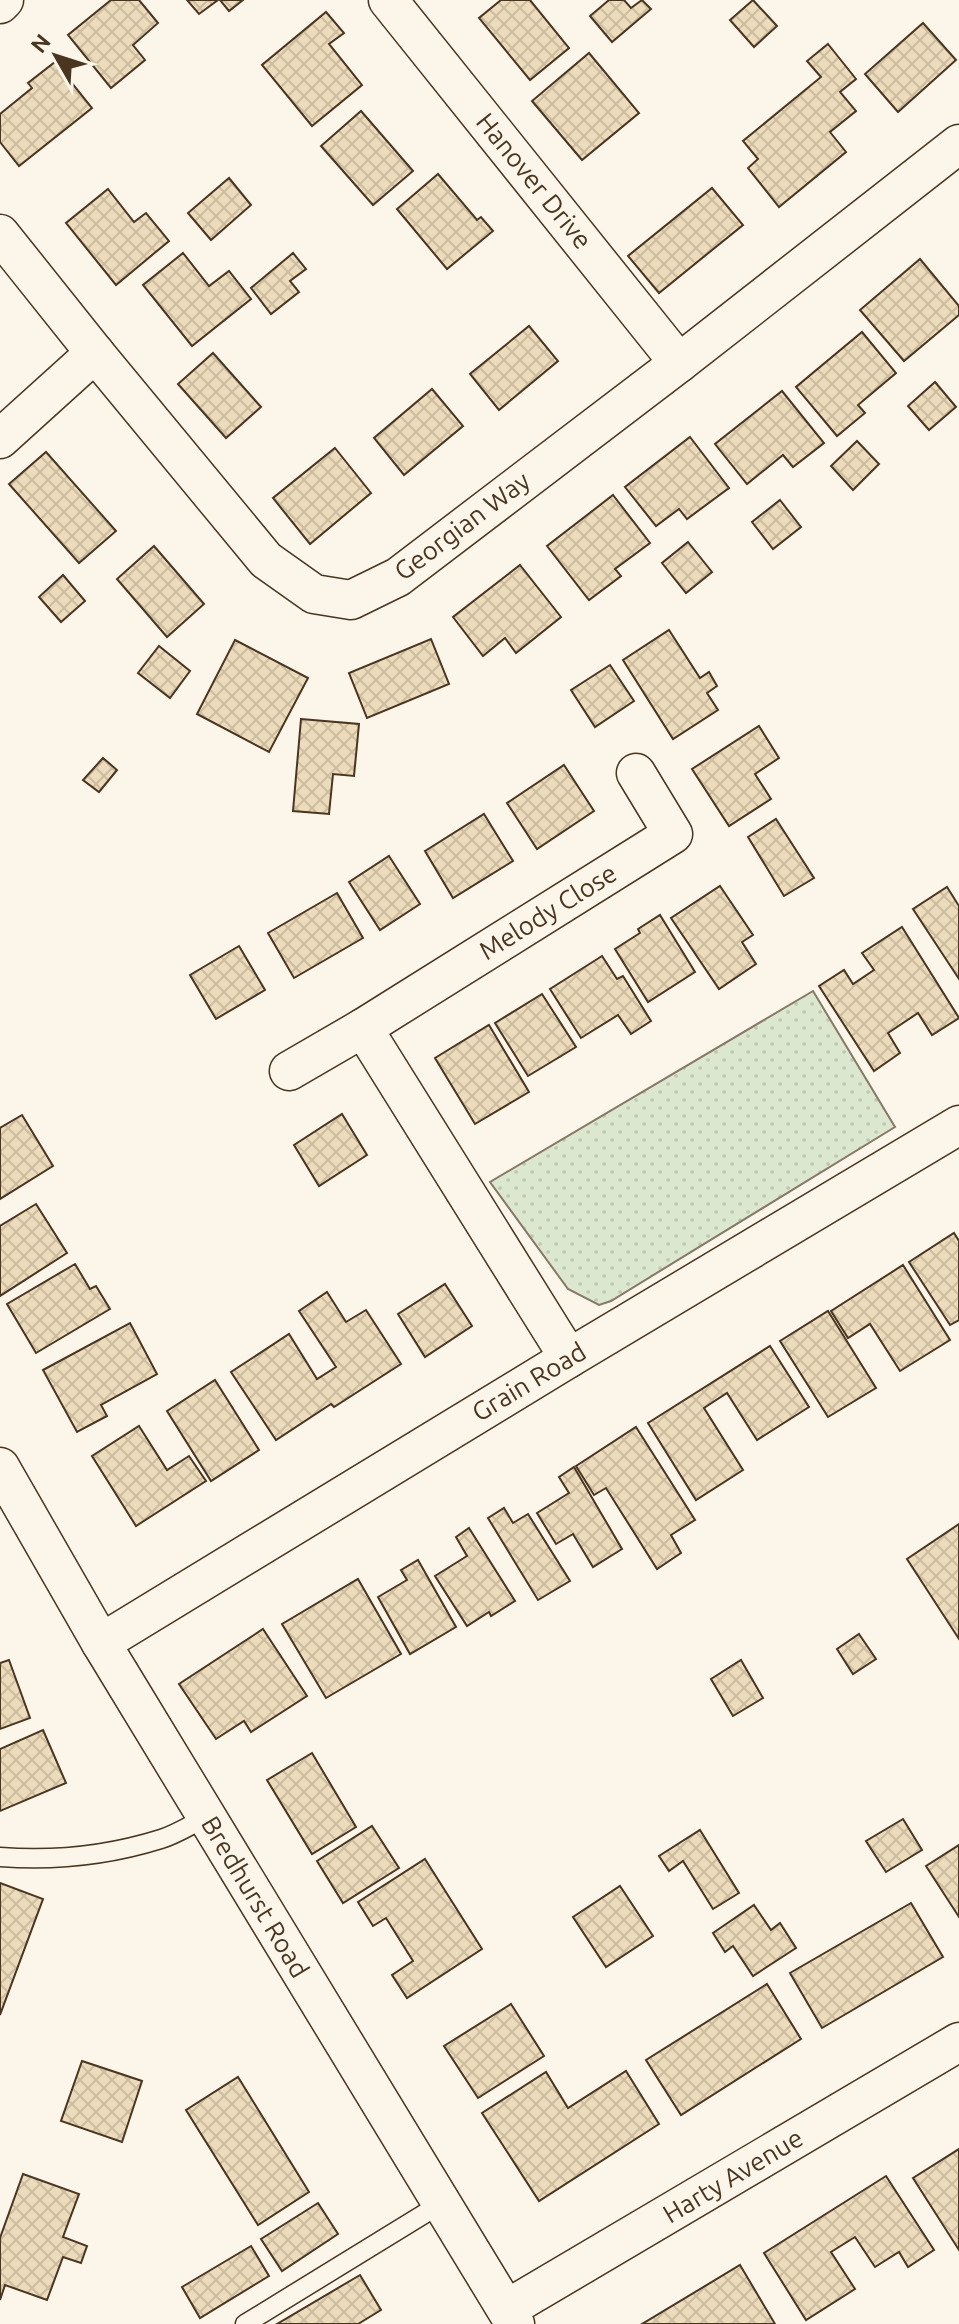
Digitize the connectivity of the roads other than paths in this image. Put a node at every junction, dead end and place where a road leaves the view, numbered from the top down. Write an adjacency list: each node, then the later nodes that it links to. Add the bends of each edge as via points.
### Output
1 (389, 0): 5 (street, Hanover Drive)
2 (959, 144): 5 (street, Georgian Way)
3 (0, 234): 4 (street)
4 (95, 353): 5 (street, Georgian Way, via 266,560 314,594 351,600 398,577); 6 (street)
5 (679, 363)
6 (0, 439)
7 (636, 773): 8 (street, Melody Close, via 673,834)
8 (363, 1028): 9 (street, Melody Close); 11 (street)
9 (289, 1071)
10 (959, 1125): 11 (street, Grain Road)
11 (569, 1358): 13 (street, Grain Road)
12 (0, 1467): 13 (street, Bredhurst Road)
13 (101, 1643): 14 (street, Bredhurst Road)
14 (207, 1817): 15 (lane, via 163,1839 112,1850 67,1857); 17 (street, Bredhurst Road)
15 (0, 1857)
16 (959, 2042): 18 (street, Harty Avenue)
17 (442, 2203): 18 (street, Bredhurst Road); 19 (lane)
18 (511, 2317)
19 (245, 2324)

